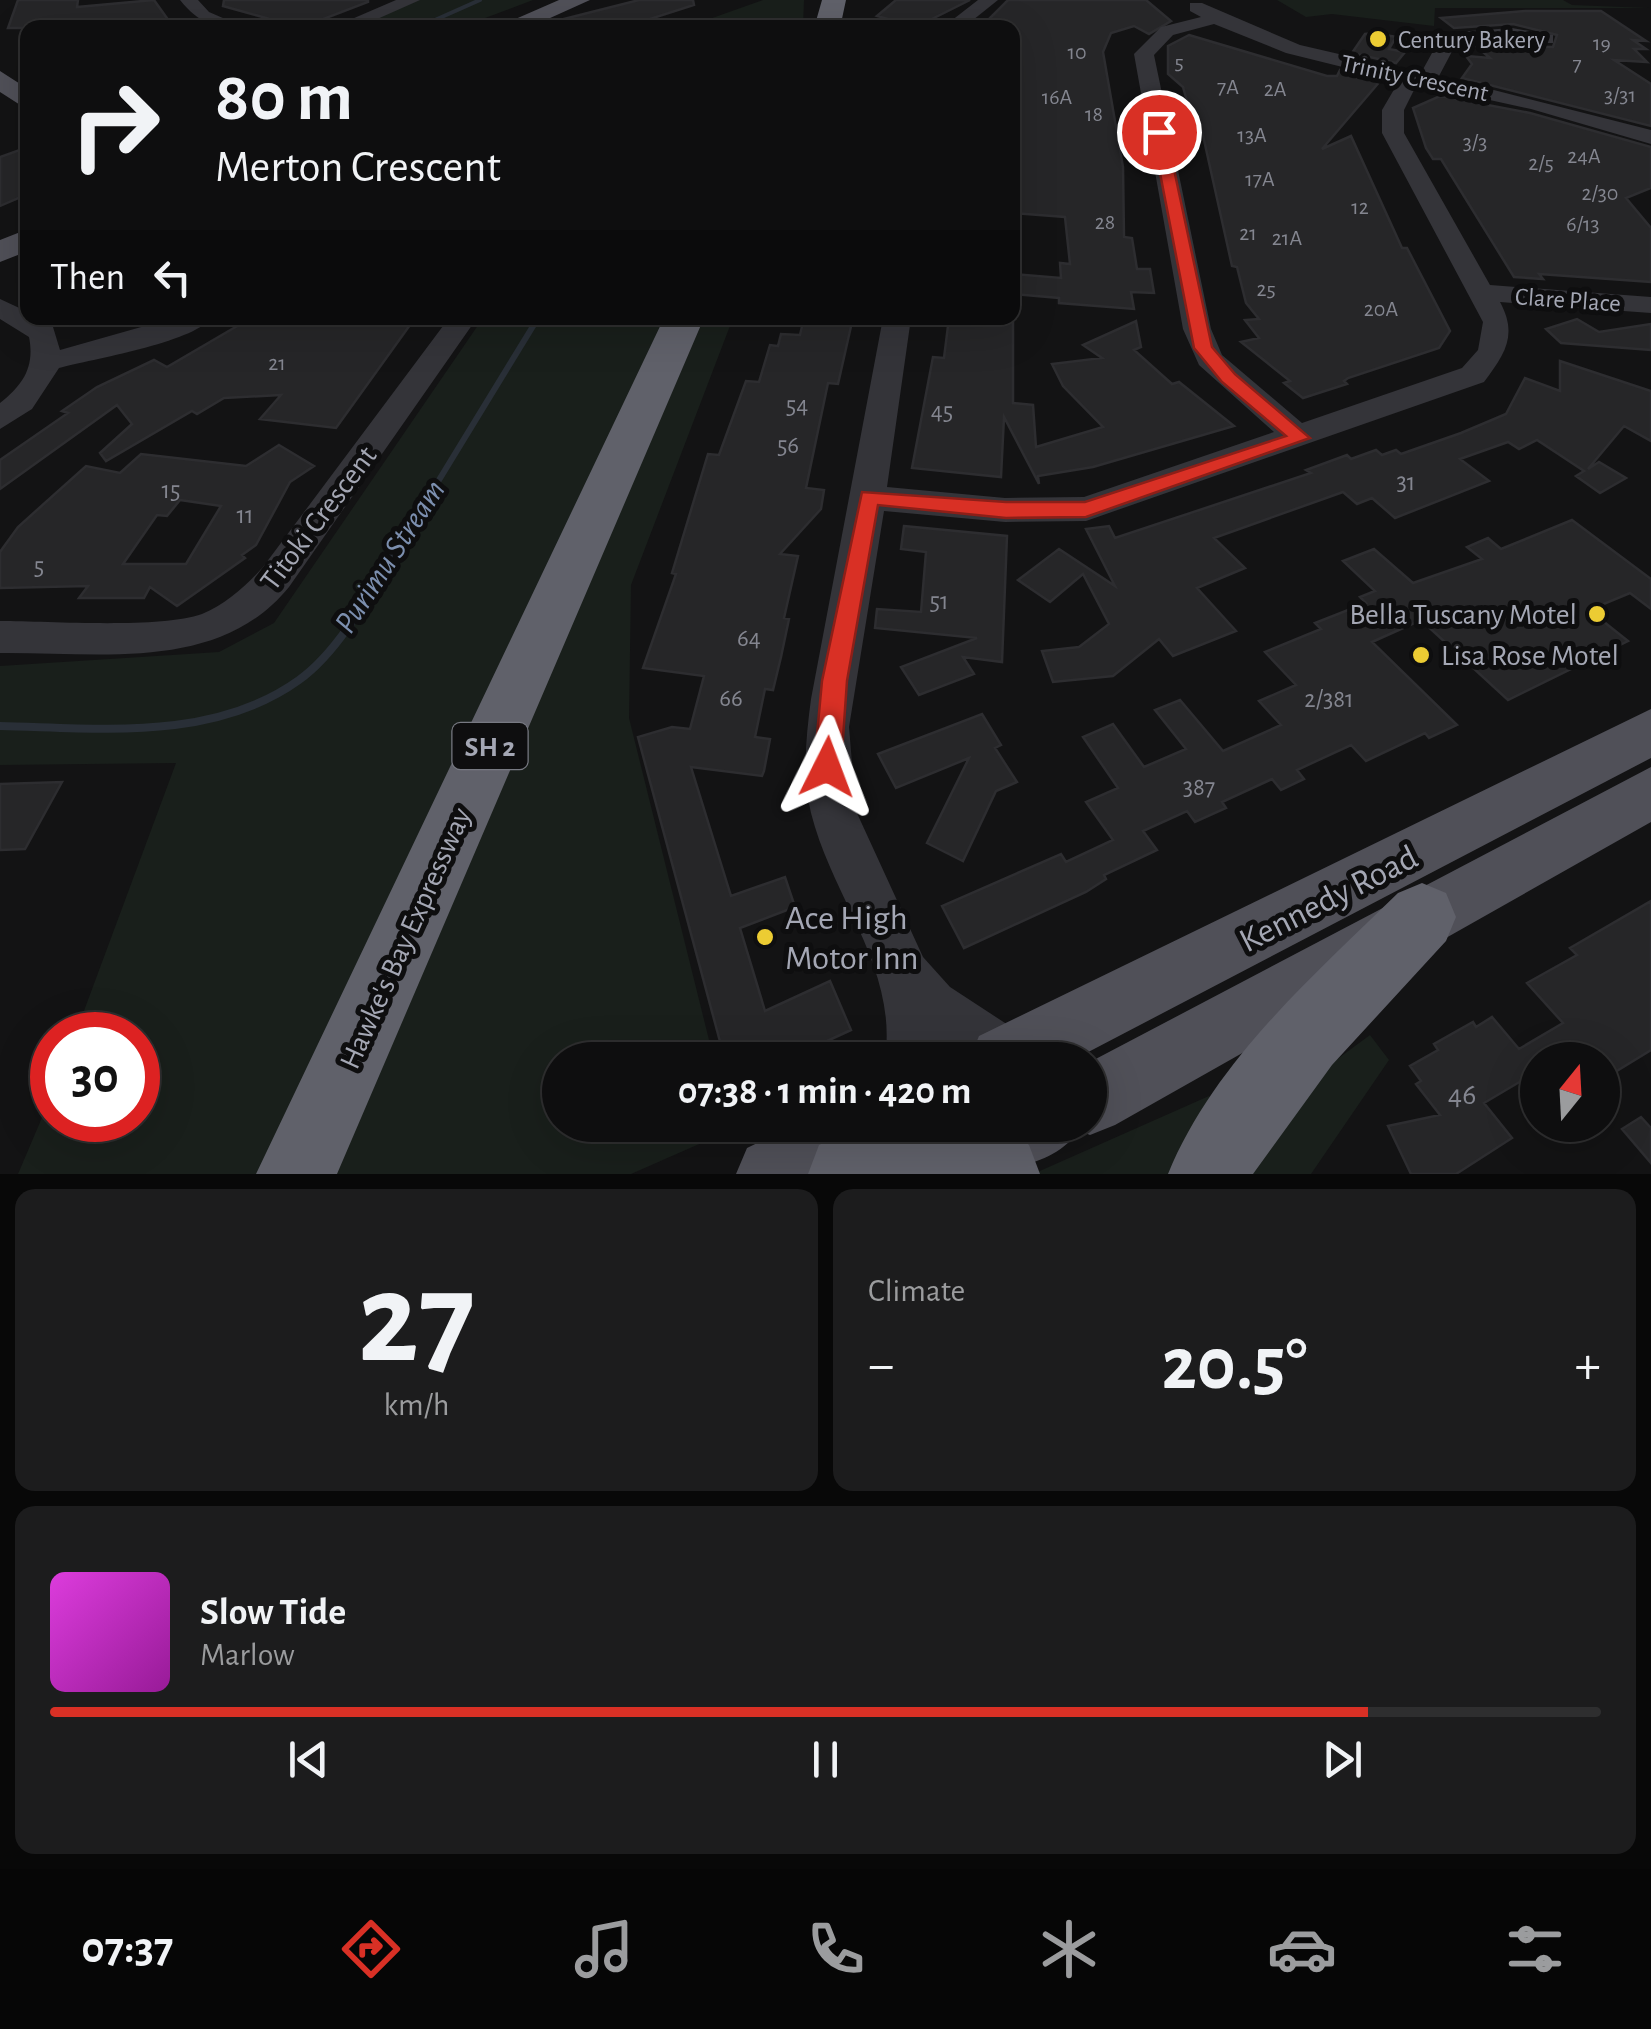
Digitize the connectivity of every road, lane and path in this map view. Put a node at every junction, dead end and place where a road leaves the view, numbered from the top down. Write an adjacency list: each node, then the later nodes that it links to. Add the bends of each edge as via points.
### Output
1 (189, 0): 8 (street, via 195,12)
2 (410, 0): 9 (street)
3 (548, 0): 10 (main road)
4 (578, 0): 11 (main road)
5 (990, 0): 12 (street)
6 (1186, 0): 7 (street, Trinity Crescent)
7 (1216, 18): 14 (street, Trinity Crescent, via 1300,50); 28 (street, via 1167,31 1144,57 1197,330 1209,359)
8 (216, 20)
9 (360, 20)
10 (498, 20)
11 (527, 20)
12 (962, 20)
13 (1546, 39): 14 (street, via 1450,36)
14 (1419, 78): 17 (street, Trinity Crescent); 18 (street, via 1392,110 1393,133)
15 (0, 79): 16 (main road)
16 (20, 95)
17 (1651, 137)
18 (1485, 293): 19 (street, Clare Place); 28 (street, via 1498,331 1486,363 1473,376)
19 (1651, 305)
20 (29, 325): 26 (street, via 42,333)
21 (180, 325): 26 (street)
22 (458, 325): 30 (street, Titoki Crescent, via 276,577 244,610 176,635)
23 (663, 325): 41 (highway, Hawke's Bay Expressway / SH 2, via 304,1116)
24 (681, 325): 42 (highway, Hawke's Bay Expressway / SH 2)
25 (896, 325): 29 (street)
26 (48, 362): 27 (street, via 36,388)
27 (0, 420)
28 (1300, 438): 29 (street, via 1086,510)
29 (869, 497): 34 (street, via 834,681 827,767 844,846)
30 (0, 637)
31 (1651, 732): 37 (main road, Kennedy Road)
32 (1651, 794): 33 (main road, Kennedy Road)
33 (1422, 918): 38 (main road, Kennedy Road); 45 (highway, via 1304,1038)
34 (904, 973): 35 (street); 36 (street, via 932,1005)
35 (912, 1042)
36 (984, 1042)
37 (1038, 1042)
38 (1107, 1091)
39 (837, 1142): 43 (main road)
40 (997, 1157): 44 (highway, via 934,1137 902,1145)
41 (284, 1174)
42 (296, 1174)
43 (773, 1174)
44 (848, 1174)
45 (1208, 1174)

